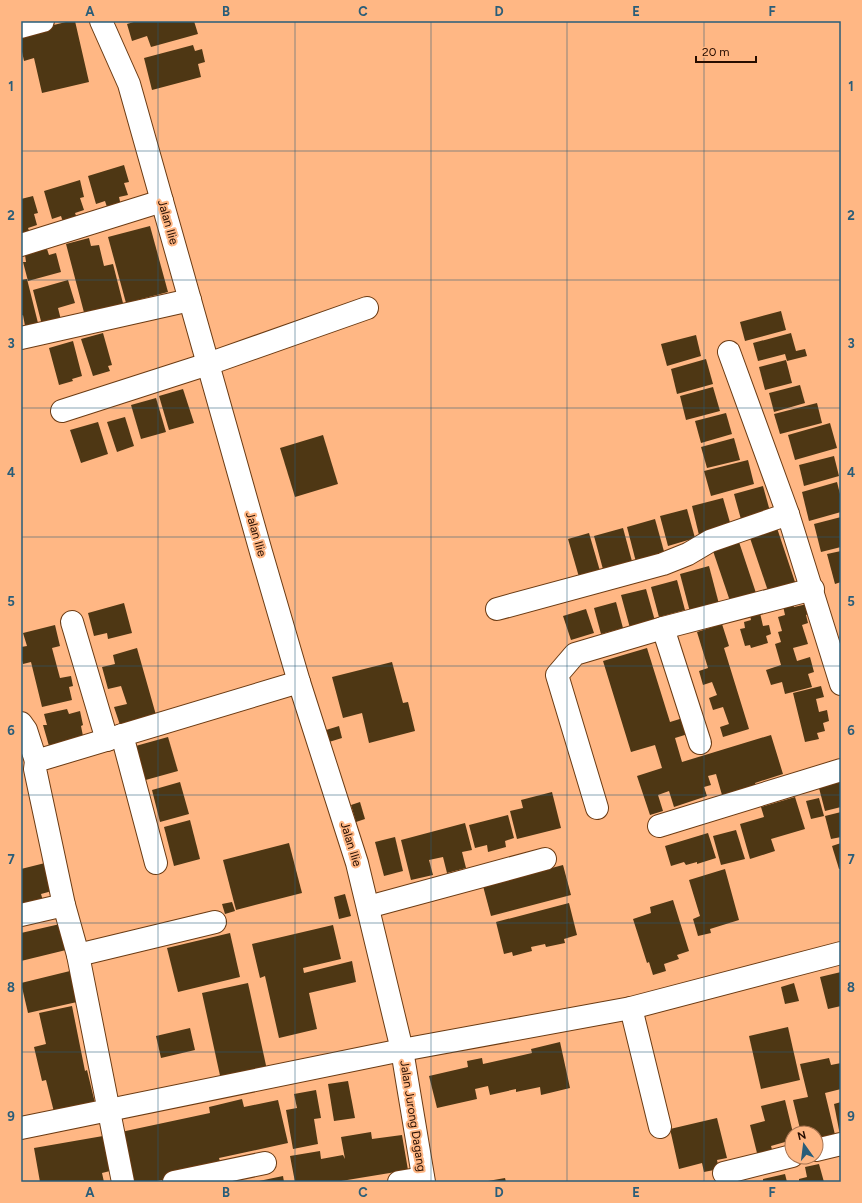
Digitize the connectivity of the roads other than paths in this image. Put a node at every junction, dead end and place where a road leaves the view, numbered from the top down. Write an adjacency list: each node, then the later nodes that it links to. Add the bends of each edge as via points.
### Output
1 (43, 21): 3 (street)
2 (101, 21): 4 (street, Jalan Ilie, via 129,84)
3 (21, 27)
4 (162, 202): 5 (street); 6 (street, Jalan Ilie)
5 (21, 245)
6 (190, 300): 8 (street); 10 (street, Jalan Ilie)
7 (367, 308): 10 (street)
8 (21, 338)
9 (729, 352): 12 (street)
10 (208, 364): 11 (street); 17 (street, Jalan Ilie)
11 (62, 411)
12 (788, 514): 13 (street); 14 (street, via 710,541 688,554 663,564)
13 (813, 589): 16 (street); 18 (street)
14 (497, 609)
15 (72, 622): 20 (street)
16 (663, 628): 21 (street); 24 (street, via 575,654 557,675)
17 (299, 682): 20 (street); 29 (street, Jalan Ilie, via 357,863)
18 (841, 684)
19 (21, 723): 22 (street, via 26,730)
20 (114, 738): 22 (street); 27 (street)
21 (700, 743)
22 (36, 761): 28 (street, via 35,769)
23 (841, 770): 25 (street)
24 (597, 808)
25 (659, 826)
26 (545, 859): 29 (street)
27 (156, 863)
28 (64, 905): 30 (street); 33 (street)
29 (368, 906): 35 (street, Jalan Ilie)
30 (21, 915)
31 (215, 922): 33 (street)
32 (841, 953): 34 (street)
33 (78, 955): 36 (street)
34 (631, 1008): 35 (street); 37 (street)
35 (402, 1050): 36 (street); 44 (street, Jalan Jurong Dagang)
36 (109, 1111): 38 (street); 45 (street)
37 (660, 1127)
38 (21, 1128)
39 (841, 1144): 40 (street)
40 (824, 1148)
41 (784, 1158): 43 (street)
42 (265, 1163): 46 (street)
43 (724, 1173)
44 (424, 1180): 47 (street)
45 (123, 1182)
46 (174, 1182)
47 (400, 1182)

